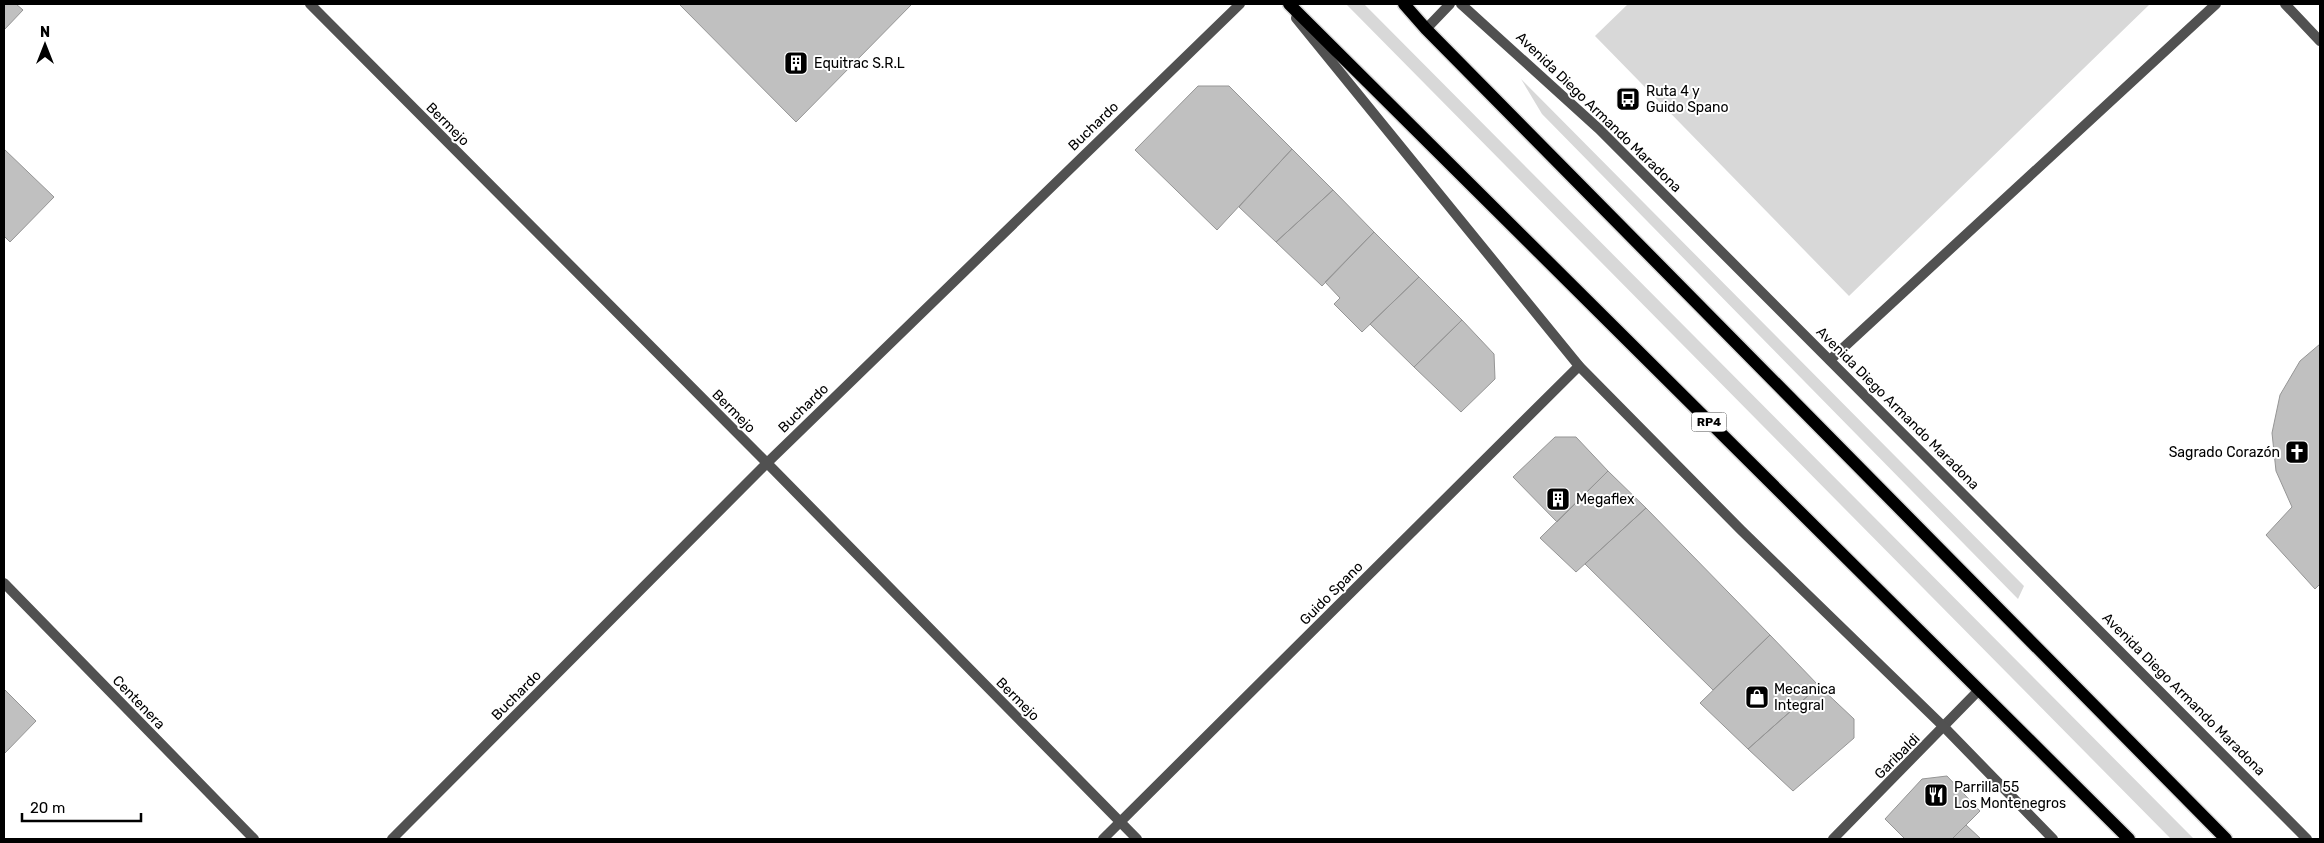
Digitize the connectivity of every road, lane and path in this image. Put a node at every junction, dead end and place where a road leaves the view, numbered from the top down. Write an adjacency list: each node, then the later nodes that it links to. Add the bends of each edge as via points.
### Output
1 (310, 4): 14 (street, Bermejo)
2 (1240, 4): 14 (street, Buchardo)
3 (1284, 4): 13 (street)
4 (1289, 4): 16 (main road, RP4)
5 (1404, 4): 10 (main road)
6 (1450, 4): 10 (street)
7 (1461, 4): 12 (street, Avenida Diego Armando Maradona, via 1600,129)
8 (2216, 4): 12 (street)
9 (2285, 4): 11 (street)
10 (1426, 29): 26 (main road)
11 (2320, 41)
12 (1830, 360): 27 (street, Avenida Diego Armando Maradona)
13 (1579, 366): 17 (street); 18 (street, Guido Spano)
14 (767, 463): 18 (street, Bermejo); 20 (street, Buchardo)
15 (4, 583): 19 (street, Centenera)
16 (1979, 690): 17 (street, Garibaldi); 25 (main road, RP4)
17 (1945, 728): 23 (street, Garibaldi); 24 (street)
18 (1120, 822): 21 (street, Guido Spano); 22 (street, Bermejo)
19 (254, 839)
20 (392, 839)
21 (1103, 839)
22 (1137, 839)
23 (1833, 839)
24 (2053, 839)
25 (2129, 839)
26 (2226, 839)
27 (2307, 839)

